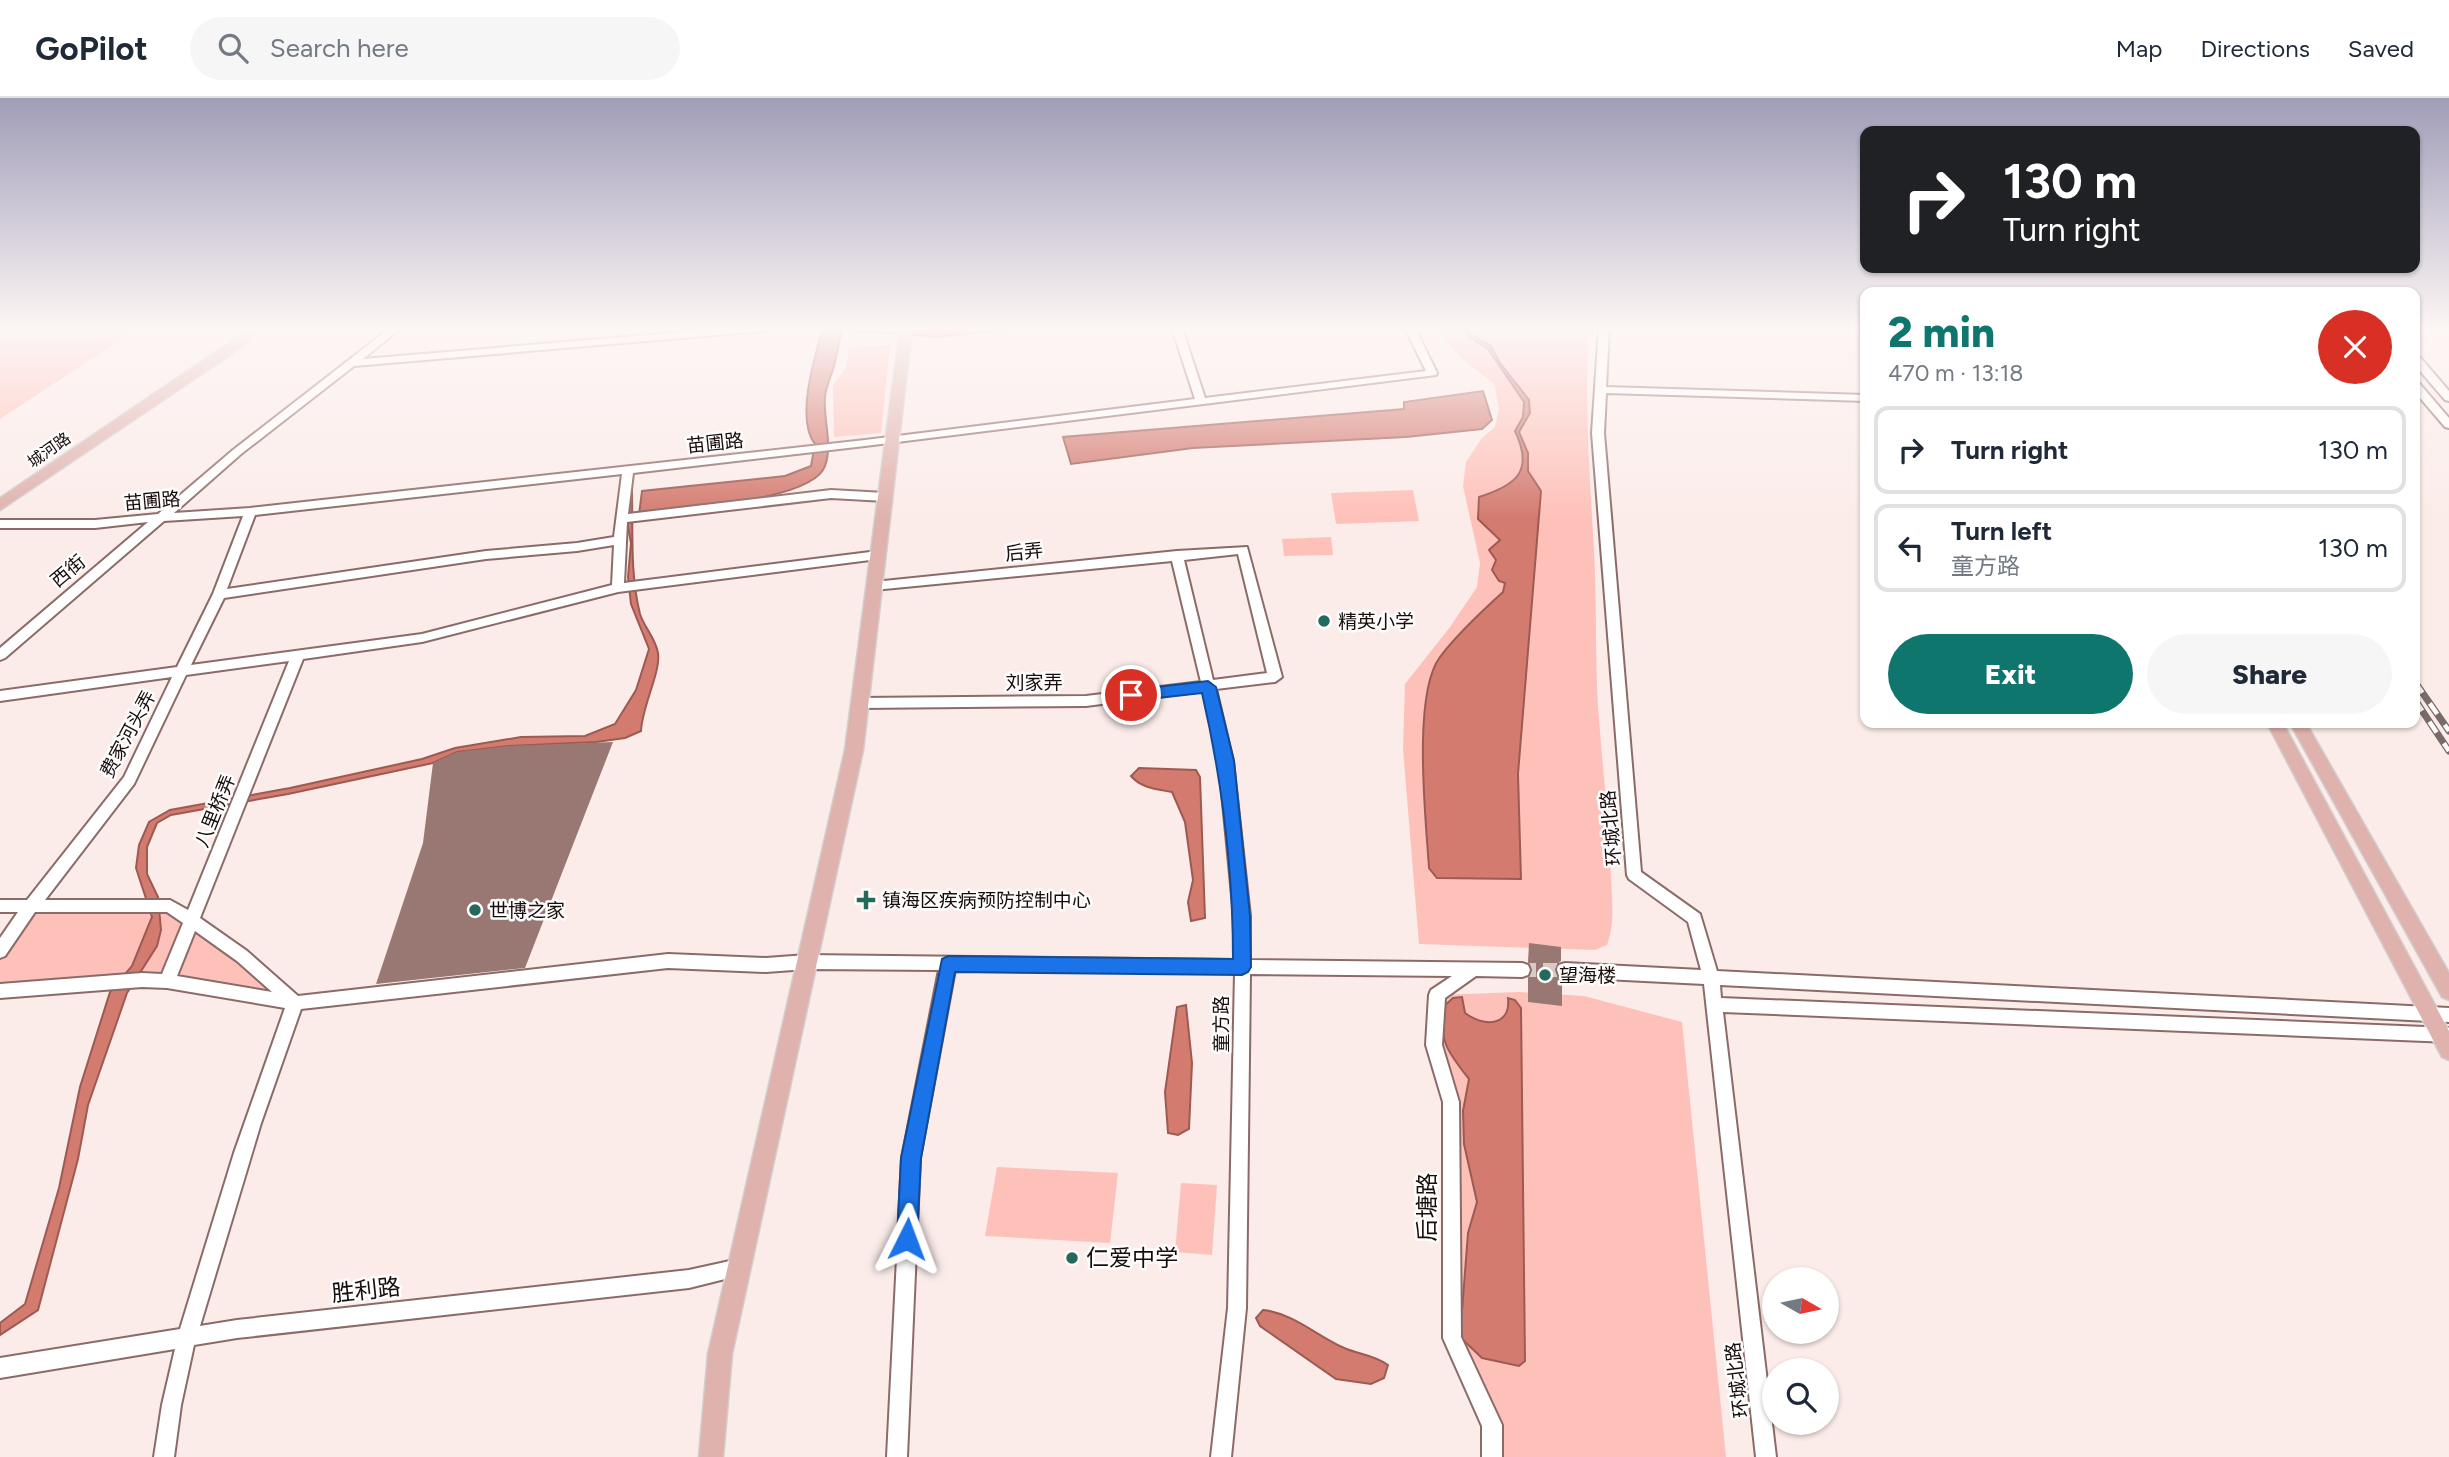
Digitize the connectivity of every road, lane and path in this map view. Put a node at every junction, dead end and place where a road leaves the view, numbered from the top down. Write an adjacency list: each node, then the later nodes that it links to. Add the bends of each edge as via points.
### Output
1 (167, 391): 15 (main road, 城河路)
2 (315, 391): 17 (street, 西街)
3 (899, 391): 12 (main road)
4 (1198, 391): 10 (street)
5 (1285, 391): 10 (street, 苗圃路)
6 (1601, 391): 44 (street, 环城北路, via 1598,433 1634,874 1695,918)
7 (1648, 391): 9 (street)
8 (2421, 391): 11 (street)
9 (1860, 398)
10 (1201, 402): 12 (street, 苗圃路)
11 (2447, 422)
12 (893, 440): 13 (street, 苗圃路); 14 (main road)
13 (628, 470): 16 (street, 苗圃路); 18 (street)
14 (885, 497): 18 (street, via 831,494); 21 (main road)
15 (0, 505)
16 (250, 512): 17 (street, 苗圃路); 25 (street, 费家河头弄)
17 (162, 517): 19 (street, 苗圃路, via 95,524); 26 (street, 西街)
18 (621, 519): 20 (street)
19 (0, 524)
20 (620, 540): 24 (street); 25 (street)
21 (878, 555): 23 (main road); 24 (street)
22 (1177, 555): 23 (street, 后弄); 29 (street, 童方路); 29 (street, 后弄, via 1243,550 1275,677)
23 (874, 586): 31 (main road)
24 (618, 588): 27 (street, via 422,638)
25 (219, 594): 28 (street, 费家河头弄)
26 (3, 650)
27 (298, 655): 28 (street); 36 (street, 八里桥弄)
28 (182, 672): 30 (street); 35 (street, 费家河头弄, via 129,779)
29 (1208, 687): 31 (street, 刘家弄, via 1086,701); 40 (street, 童方路, via 1226,761 1242,916)
30 (0, 696)
31 (860, 703): 38 (main road, via 855,750)
32 (2278, 728): 50 (main road)
33 (2301, 728): 47 (main road)
34 (0, 906): 35 (street)
35 (31, 906): 36 (street, via 170,906); 37 (street, 费家河头弄)
36 (191, 921): 45 (street, 八里桥弄); 48 (street, via 242,956)
37 (0, 951)
38 (807, 962): 39 (street); 48 (street, via 668,961); 52 (main road)
39 (948, 964): 40 (street); 57 (street, via 911,1158)
40 (1242, 967): 41 (street); 58 (street, 童方路, via 1237,1307)
41 (1473, 970): 42 (street); 59 (street, 后塘路, via 1437,995 1434,1045 1451,1102 1452,1338 1492,1425)
42 (1522, 970)
43 (1565, 970): 44 (street)
44 (1711, 979): 49 (street, 环城北路); 50 (street)
45 (167, 981): 46 (street); 48 (street)
46 (0, 991)
47 (2449, 991)
48 (295, 1003): 53 (street, via 262,1086)
49 (1713, 1005): 51 (street); 60 (street, 环城北路)
50 (2440, 1014): 51 (main road)
51 (2446, 1040)
52 (739, 1268): 53 (street, 胜利路, via 689,1279); 56 (main road, via 720,1354)
53 (188, 1337): 54 (street, 胜利路); 55 (street)
54 (0, 1368)
55 (164, 1457)
56 (711, 1457)
57 (897, 1457)
58 (1221, 1457)
59 (1492, 1457)
60 (1766, 1457)

